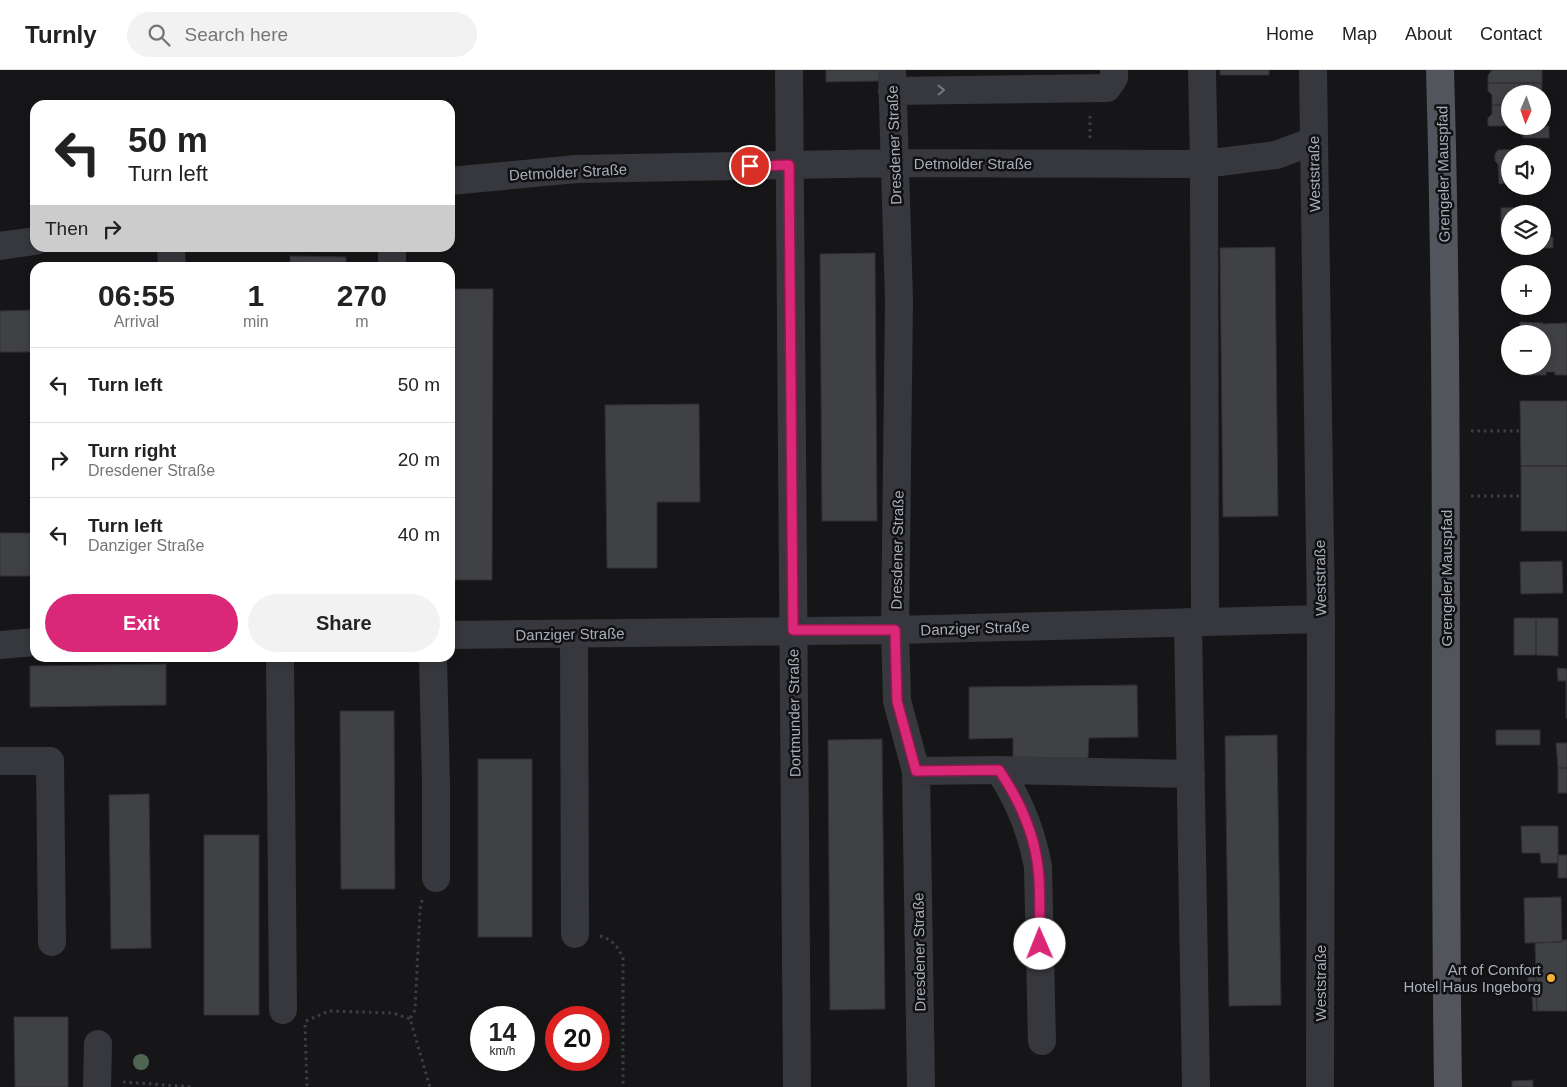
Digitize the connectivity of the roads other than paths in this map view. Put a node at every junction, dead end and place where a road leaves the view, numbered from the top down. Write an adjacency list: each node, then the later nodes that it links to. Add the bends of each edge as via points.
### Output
1 (789, 70): 10 (lane, Dortmunder Straße)
2 (1114, 70): 6 (lane, one-way to 2, via 1090,89 1107,88 1114,78)
3 (1202, 70): 9 (lane)
4 (1313, 70): 7 (lane, Weststraße)
5 (1440, 70): 39 (main road, Grengeler Mauspfad, via 1444,200)
6 (892, 80): 8 (lane, Dresdener Straße)
7 (1314, 141): 9 (lane, Detmolder Straße, via 1276,155); 14 (lane, Weststraße)
8 (896, 164): 9 (lane, Detmolder Straße); 10 (lane, Detmolder Straße); 17 (lane, Dresdener Straße, via 899,300)
9 (1204, 164): 15 (lane)
10 (789, 165): 11 (lane, Detmolder Straße, via 577,168); 16 (lane, Dortmunder Straße)
11 (455, 180)
12 (30, 242): 13 (lane)
13 (0, 246)
14 (1320, 619): 15 (lane, Danziger Straße); 38 (lane, Weststraße)
15 (1197, 621): 17 (lane, Danziger Straße); 27 (lane)
16 (793, 630): 17 (lane, Danziger Straße); 18 (lane, Danziger Straße); 35 (lane, Dortmunder Straße)
17 (895, 630): 26 (lane, Dresdener Straße, via 897,701)
18 (574, 634): 19 (lane, Danziger Straße); 29 (lane)
19 (455, 635)
20 (30, 642): 21 (lane)
21 (0, 645)
22 (280, 662): 31 (lane)
23 (434, 662): 28 (lane)
24 (0, 761): 30 (lane, via 50,761)
25 (999, 770): 26 (lane); 27 (lane); 32 (lane, via 1022,812 1033,840 1038,867)
26 (916, 771): 36 (lane, Dresdener Straße)
27 (1192, 774): 37 (lane)
28 (436, 878)
29 (575, 934)
30 (52, 942)
31 (294, 1016)
32 (1042, 1041)
33 (98, 1044): 34 (lane)
34 (97, 1083)
35 (797, 1087)
36 (921, 1087)
37 (1196, 1087)
38 (1320, 1087)
39 (1448, 1087)

